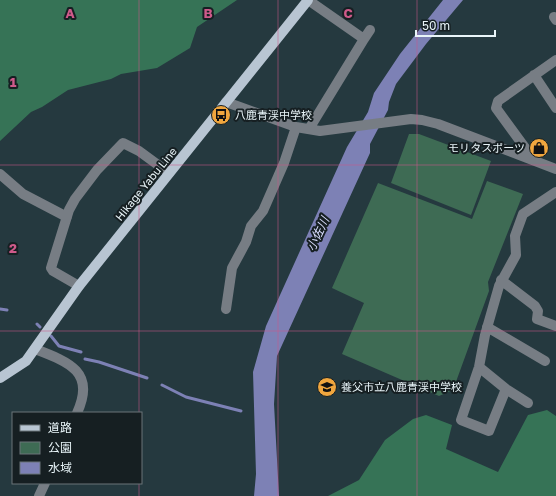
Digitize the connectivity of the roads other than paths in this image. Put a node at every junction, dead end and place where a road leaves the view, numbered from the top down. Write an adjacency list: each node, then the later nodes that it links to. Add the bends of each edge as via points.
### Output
1 (308, 0): 3 (street); 6 (main road, Hikage Yabu Line)
2 (370, 30): 3 (street)
3 (364, 39): 9 (street)
4 (556, 60): 5 (street)
5 (534, 75): 7 (street); 10 (street, via 498,102 496,108)
6 (226, 102): 8 (street); 12 (main road, Hikage Yabu Line)
7 (556, 108)
8 (296, 127): 9 (street); 18 (street, via 263,211 251,226 246,242 232,268)
9 (309, 129): 10 (street, via 320,131 389,121 422,120)
10 (534, 160): 11 (street)
11 (556, 169)
12 (169, 173): 15 (street, via 139,151 123,143 88,182); 17 (main road, Hikage Yabu Line)
13 (0, 174): 15 (street, via 27,197)
14 (556, 192): 16 (street, via 524,214 515,236 516,255)
15 (66, 217): 17 (street, via 51,268)
16 (501, 280): 19 (street, via 535,306 538,311 537,319); 20 (street)
17 (79, 286): 21 (main road, Hikage Yabu Line)
18 (226, 308)
19 (556, 326)
20 (487, 327): 22 (street); 23 (street)
21 (35, 349): 24 (main road, Hikage Yabu Line, via 26,361); 27 (street, via 66,362 77,370 84,389)
22 (545, 361)
23 (479, 367): 25 (street); 25 (street, via 461,420 489,431)
24 (1, 375)
25 (506, 389): 26 (street)
26 (528, 403)
27 (77, 412)
28 (45, 484): 29 (street)
29 (39, 496)

